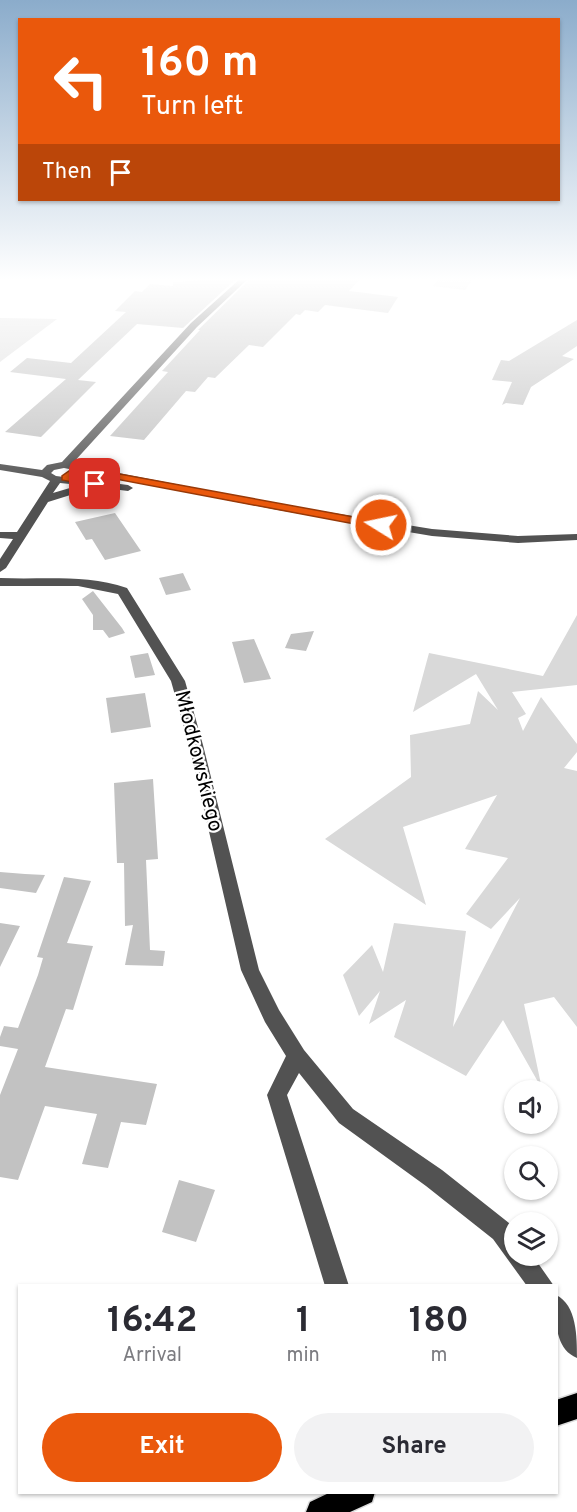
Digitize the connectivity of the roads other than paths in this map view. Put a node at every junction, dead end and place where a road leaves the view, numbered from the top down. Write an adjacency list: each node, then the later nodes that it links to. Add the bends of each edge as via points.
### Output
1 (171, 349): 3 (street)
2 (0, 458): 3 (street)
3 (59, 466): 4 (street); 5 (street); 5 (street, via 73,475); 8 (street)
4 (0, 467)
5 (61, 479): 6 (street); 7 (street)
6 (95, 484): 7 (street); 8 (street)
7 (46, 499): 10 (street)
8 (285, 509): 11 (street, via 485,539)
9 (0, 535): 10 (street)
10 (21, 536): 12 (street)
11 (577, 537)
12 (0, 568)
13 (0, 582): 14 (street, Młodkowskiego, via 110,585 123,591 178,681 250,970)
14 (297, 1056): 15 (street, Młodkowskiego, via 346,1116 434,1178); 17 (street, via 277,1095)
15 (504, 1235)
16 (527, 1266): 18 (street)
17 (336, 1284)
18 (540, 1284)
19 (558, 1311): 20 (street)
20 (577, 1346)
21 (577, 1406): 22 (main road)
22 (558, 1412)
23 (358, 1494): 24 (main road)
24 (320, 1512)

